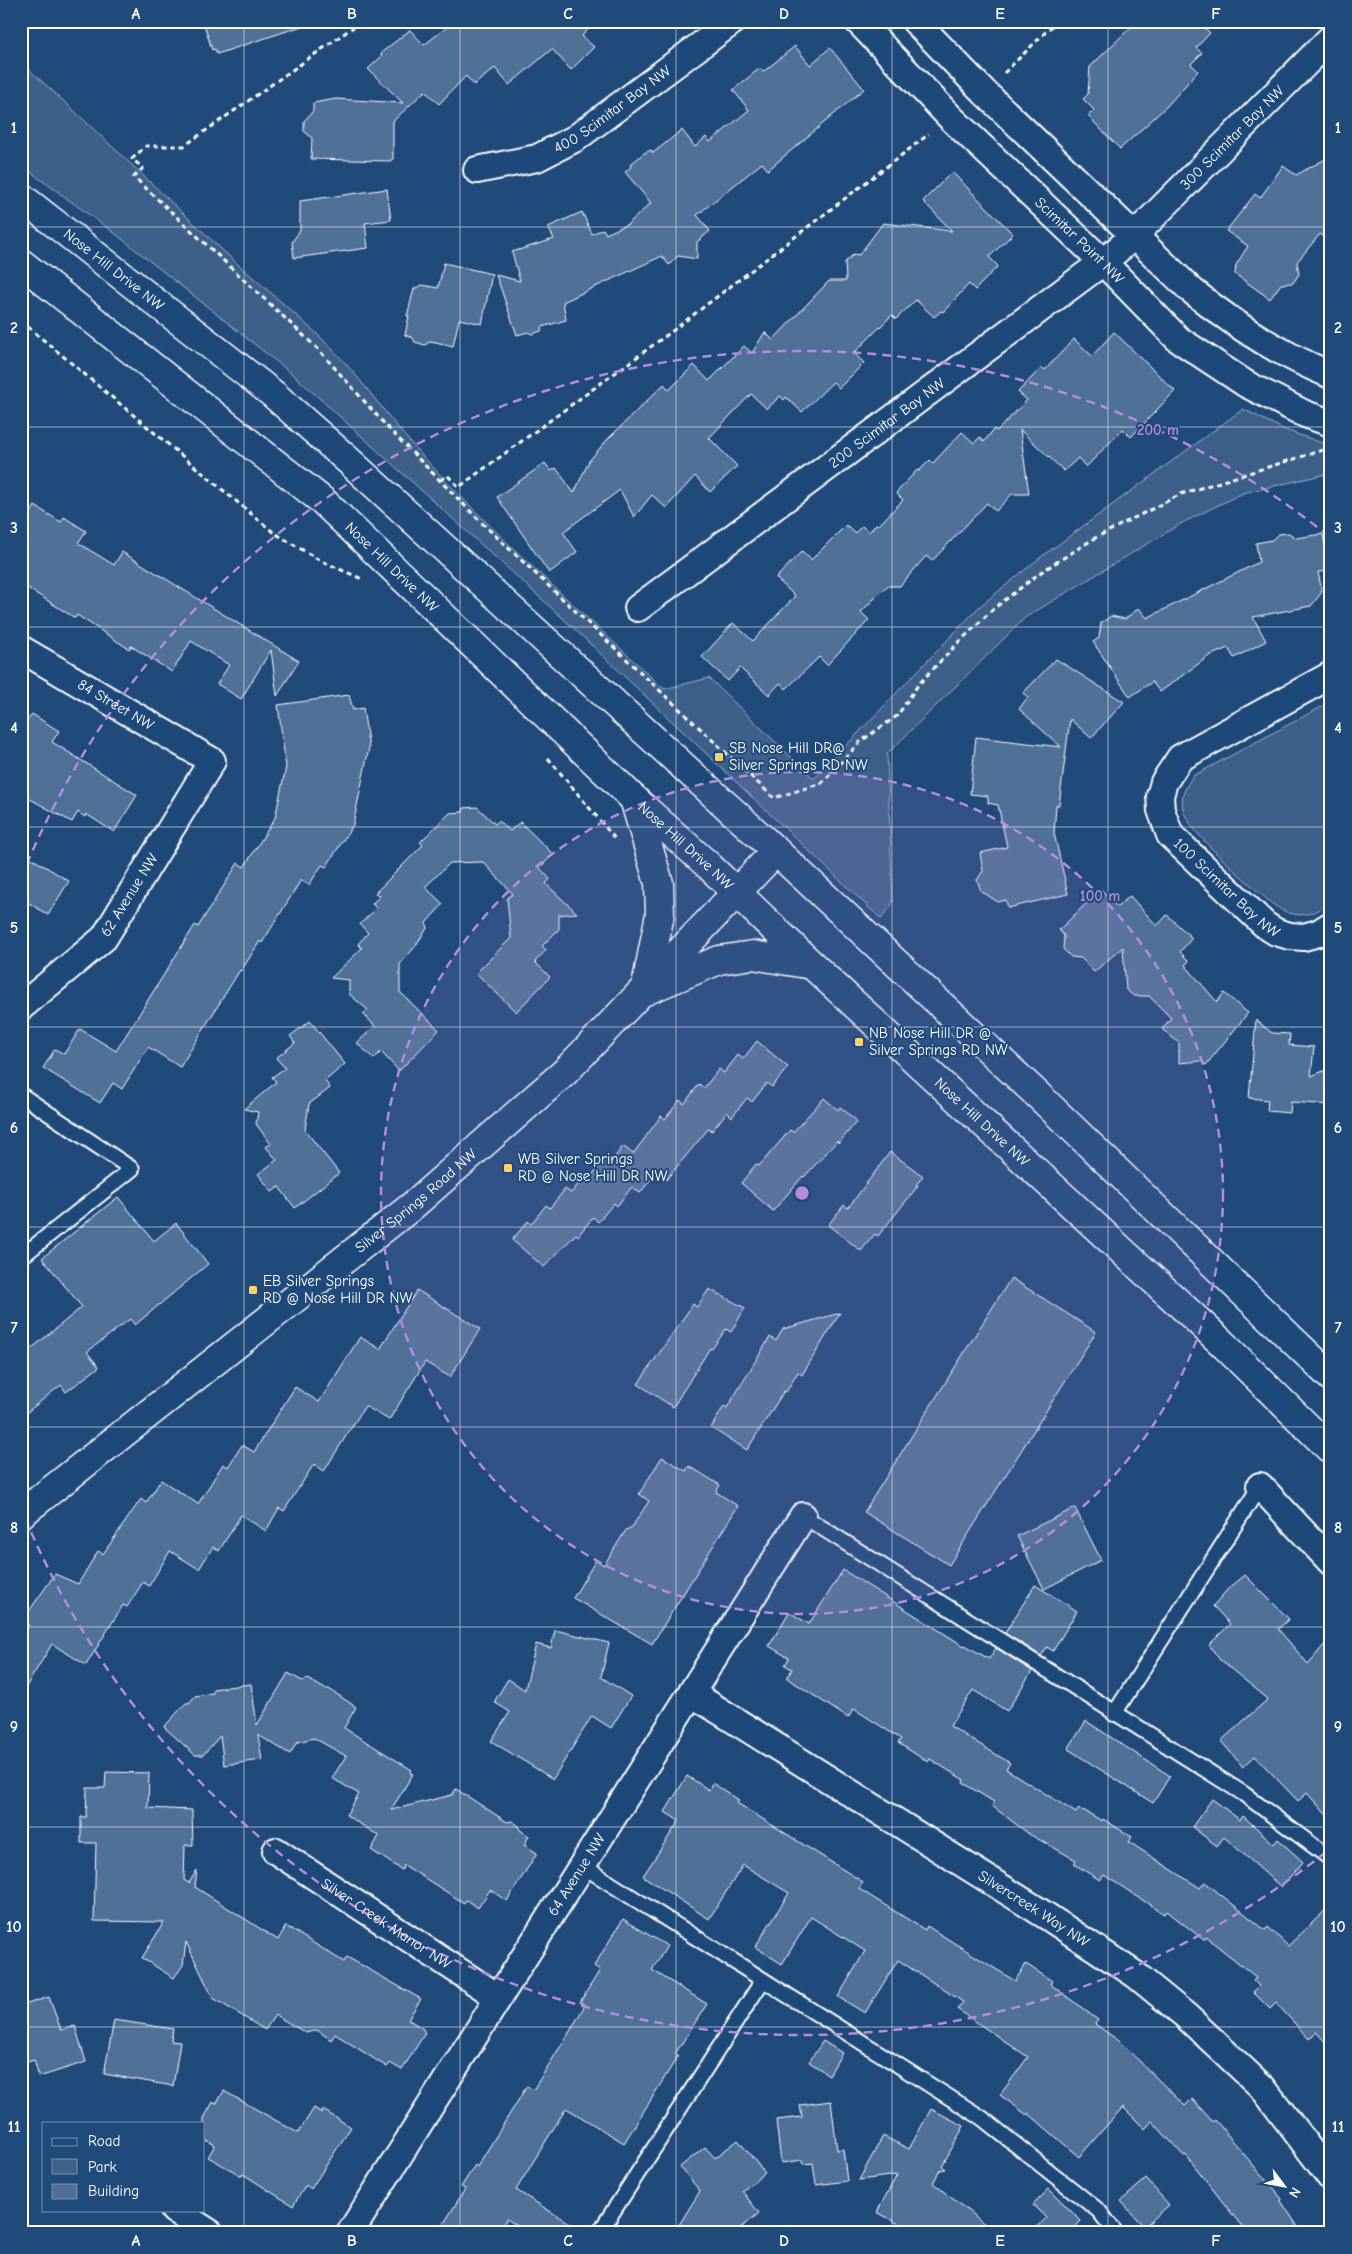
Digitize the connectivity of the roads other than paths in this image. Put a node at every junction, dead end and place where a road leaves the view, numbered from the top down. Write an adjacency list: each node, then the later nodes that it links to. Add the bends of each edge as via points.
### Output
1 (733, 21): 5 (street, 400 Scimitar Bay NW, via 576,138 537,158)
2 (858, 21): 8 (street, Scimitar Point NW, via 951,118)
3 (915, 21): 7 (street)
4 (1331, 38): 7 (street, 300 Scimitar Bay NW)
5 (477, 170)
6 (21, 196): 17 (main road, Nose Hill Drive NW, via 273,394)
7 (1133, 237): 8 (street, 200 Scimitar Bay NW); 10 (street, via 1213,308 1279,352)
8 (1103, 262): 11 (street, Scimitar Point NW, via 1178,339 1246,384 1305,414); 12 (street, 200 Scimitar Bay NW)
9 (21, 263): 16 (main road, Nose Hill Drive NW, via 324,502)
10 (1331, 375)
11 (1331, 423)
12 (638, 608)
13 (21, 648): 15 (street, 84 Street NW)
14 (1331, 675): 19 (street, 100 Scimitar Bay NW, via 1180,758 1164,782 1160,796 1164,823 1170,835 1265,925 1290,936 1304,936 1318,933)
15 (212, 761): 22 (street, 62 Avenue NW, via 104,938)
16 (634, 799): 18 (main road, Nose Hill Drive NW); 21 (main road, via 660,883 660,914)
17 (776, 851): 18 (main road, Silver Springs Road NW); 25 (main road, Nose Hill Drive NW, via 1040,1097)
18 (737, 892): 20 (main road, Nose Hill Drive NW); 21 (main road, Silver Springs Road NW)
19 (1331, 925)
20 (812, 965): 21 (main road, via 754,955 719,960); 26 (main road, Nose Hill Drive NW, via 1200,1323)
21 (645, 991): 28 (main road, Silver Springs Road NW, via 566,1072 411,1207)
22 (21, 1007)
23 (21, 1096): 24 (lane, via 132,1169)
24 (21, 1257)
25 (1331, 1377)
26 (1331, 1450)
27 (1260, 1486): 30 (street); 32 (lane)
28 (21, 1514)
29 (803, 1516): 31 (street, 64 Avenue NW); 32 (lane)
30 (1331, 1562)
31 (691, 1693): 35 (street, 64 Avenue NW); 38 (street, Silvercreek Way NW, via 1136,1975 1186,2016 1263,2088)
32 (1114, 1714): 34 (lane, via 1244,1794)
33 (276, 1851): 37 (street, Silver Creek Manor NW)
34 (1331, 1860)
35 (581, 1865): 36 (lane); 37 (street, 64 Avenue NW)
36 (763, 1980): 42 (lane); 43 (lane, via 982,2118 1100,2211)
37 (498, 1997): 41 (street, 64 Avenue NW)
38 (1331, 2178)
39 (177, 2212): 40 (street)
40 (210, 2233)
41 (350, 2233)
42 (598, 2233)
43 (1116, 2233)

